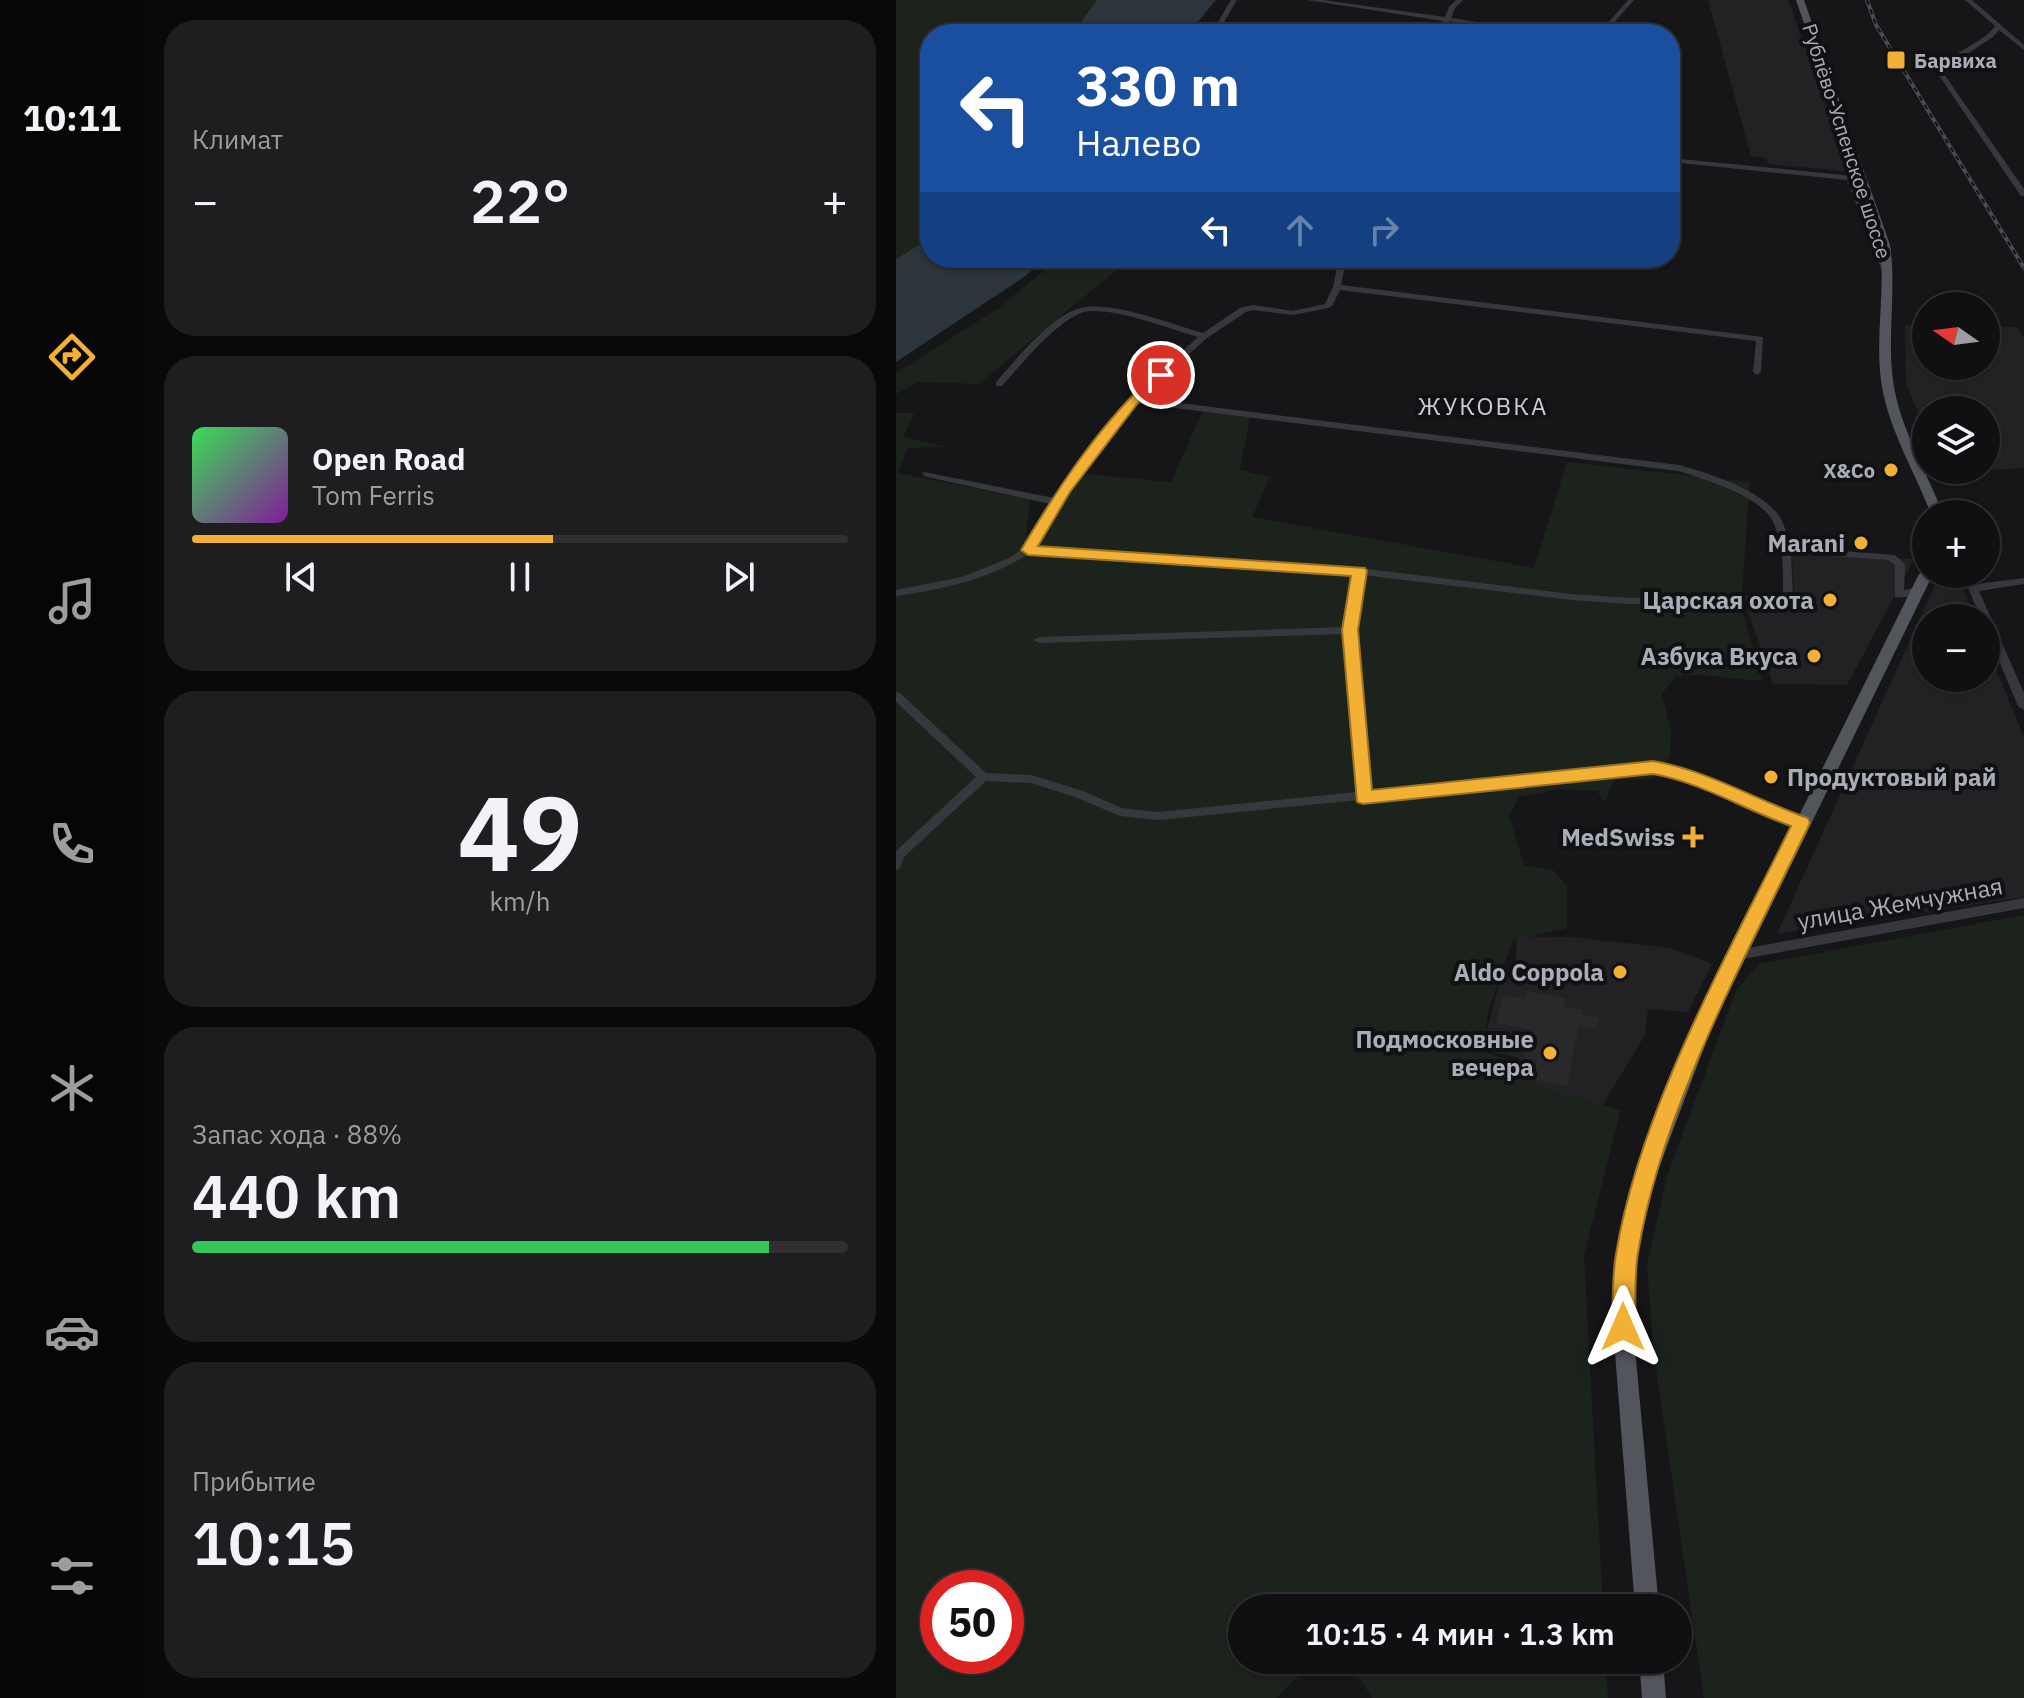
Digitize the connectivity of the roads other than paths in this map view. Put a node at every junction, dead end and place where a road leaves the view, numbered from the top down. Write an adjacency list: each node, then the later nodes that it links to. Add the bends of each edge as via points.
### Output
1 (1234, 0): 8 (street)
2 (1310, 0): 7 (street)
3 (1460, 0): 7 (street)
4 (1631, 0): 11 (street)
5 (1800, 0): 17 (main road, Рублёво-Успенское шоссе, via 1882,235)
6 (1968, 0): 12 (street)
7 (1447, 19): 9 (street); 10 (street)
8 (1220, 24)
9 (1445, 24)
10 (1482, 24)
11 (1610, 24)
12 (1998, 26): 13 (street); 15 (street, via 1944,66 1941,74)
13 (2024, 48)
14 (1680, 161): 17 (street, via 1850,178)
15 (2024, 194)
16 (1341, 268): 18 (street)
17 (1888, 278): 24 (main road, Рублёво-Успенское шоссе, via 1887,384)
18 (1337, 287): 19 (street, via 1328,306 1319,310 1293,313 1253,307); 20 (street, via 1760,339)
19 (1204, 336): 21 (street, via 1107,311 1082,310 1042,338); 22 (street)
20 (1757, 372)
21 (999, 384)
22 (1133, 400): 25 (street); 27 (street, via 1679,468 1756,501 1775,516)
23 (927, 474): 25 (street)
24 (1931, 500)
25 (1057, 502): 26 (street)
26 (1028, 550): 28 (street); 33 (street, via 1001,569 958,584)
27 (1786, 550): 28 (street, via 1788,598 1630,601); 32 (street, via 1891,557 1900,564 1899,595)
28 (1359, 571): 34 (street)
29 (2024, 581): 30 (street)
30 (2000, 584)
31 (1974, 588): 37 (street)
32 (1919, 590): 40 (main road)
33 (896, 593)
34 (1350, 630): 35 (street); 39 (street)
35 (1039, 640)
36 (896, 696): 38 (street)
37 (2024, 706)
38 (983, 777): 39 (street, via 1031,779 1120,812 1158,816); 41 (street, via 899,855)
39 (1363, 798): 40 (street, via 1653,767 1681,772)
40 (1801, 823): 43 (main road)
41 (896, 865)
42 (2024, 903): 43 (street, улица Жемчужная)
43 (1737, 955): 44 (main road, via 1676,1092 1644,1181 1627,1255 1623,1327)
44 (1646, 1594)
45 (1652, 1674): 46 (main road)
46 (1654, 1698)

